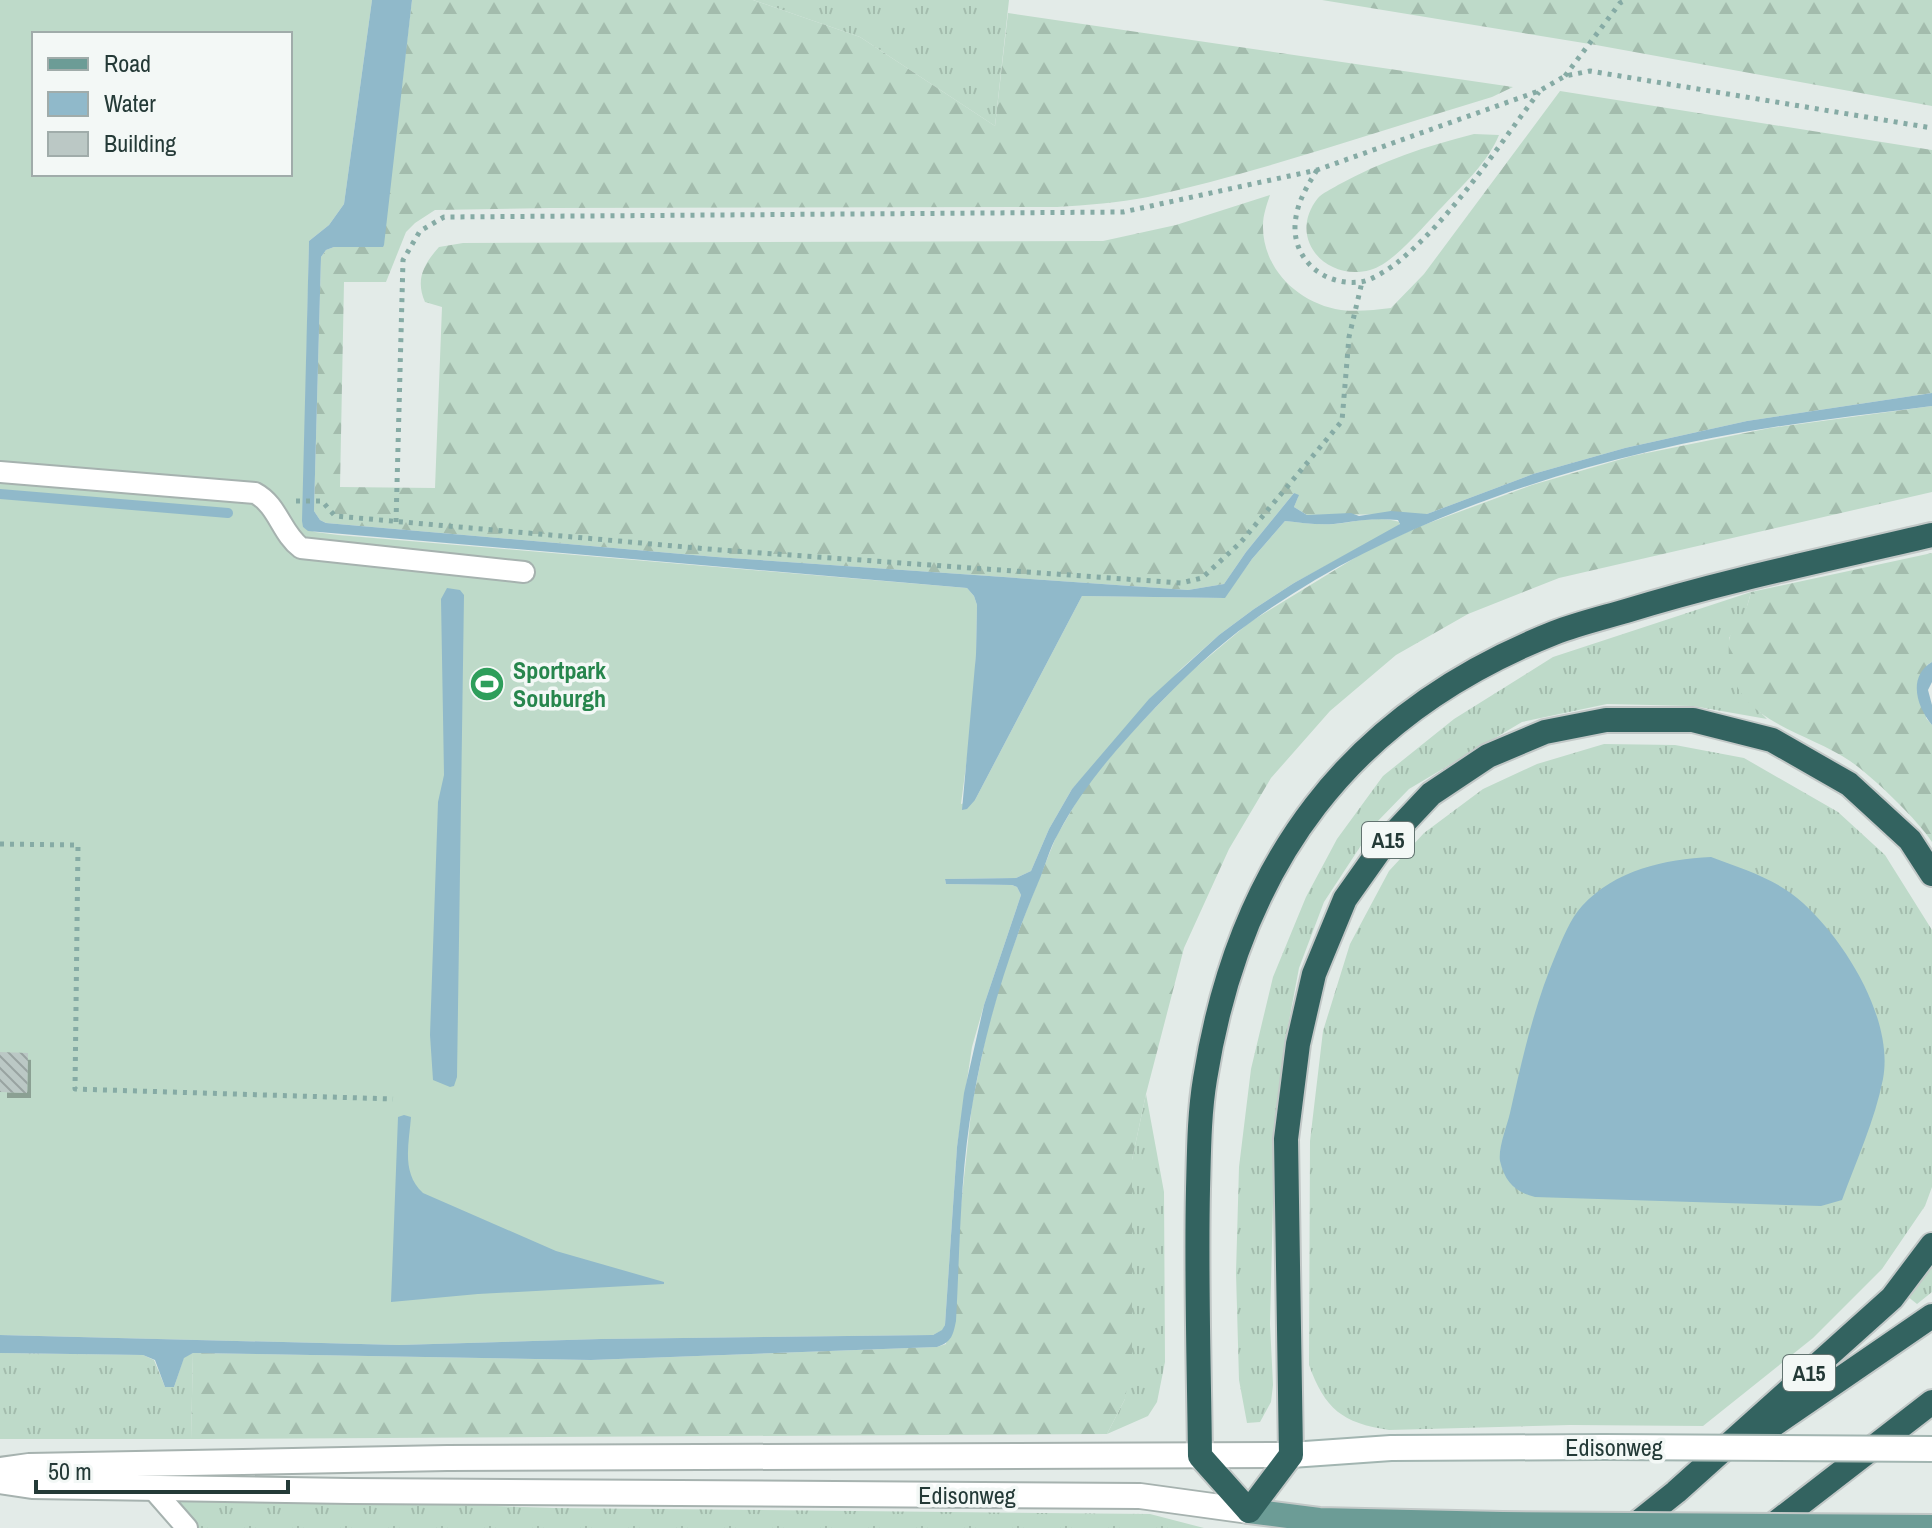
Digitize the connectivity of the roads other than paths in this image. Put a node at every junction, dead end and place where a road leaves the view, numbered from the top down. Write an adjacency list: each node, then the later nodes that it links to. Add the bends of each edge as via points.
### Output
1 (0, 472): 3 (lane, via 255,493 272,507 301,548)
2 (1932, 535): 10 (highway, via 1725,583 1555,632 1425,701 1336,778 1268,879 1243,930 1205,1080 1198,1204)
3 (524, 572)
4 (1932, 874): 9 (highway, A15, via 1910,840 1849,784 1772,740 1693,720 1606,720 1545,732 1488,756 1431,794 1384,844 1345,899 1314,974 1298,1044 1286,1139)
5 (1932, 1245): 14 (highway, A15, via 1892,1298)
6 (1932, 1316): 14 (highway, A15)
7 (1932, 1402): 20 (highway)
8 (1932, 1449): 9 (street, Edisonweg, bridge, via 1391,1448)
9 (1291, 1455): 10 (street, Edisonweg); 15 (highway)
10 (1200, 1456): 11 (street, Edisonweg, via 447,1458); 15 (highway)
11 (0, 1470)
12 (0, 1481): 13 (street, Edisonweg)
13 (152, 1488): 15 (street, Edisonweg, via 1140,1496); 18 (lane)
14 (1676, 1492): 19 (highway, A15)
15 (1249, 1511): 17 (main road, Edisonweg, bridge, via 1319,1520)
16 (1932, 1519): 21 (highway)
17 (1932, 1527)
18 (187, 1528)
19 (1631, 1528)
20 (1769, 1528)
21 (1921, 1528)

